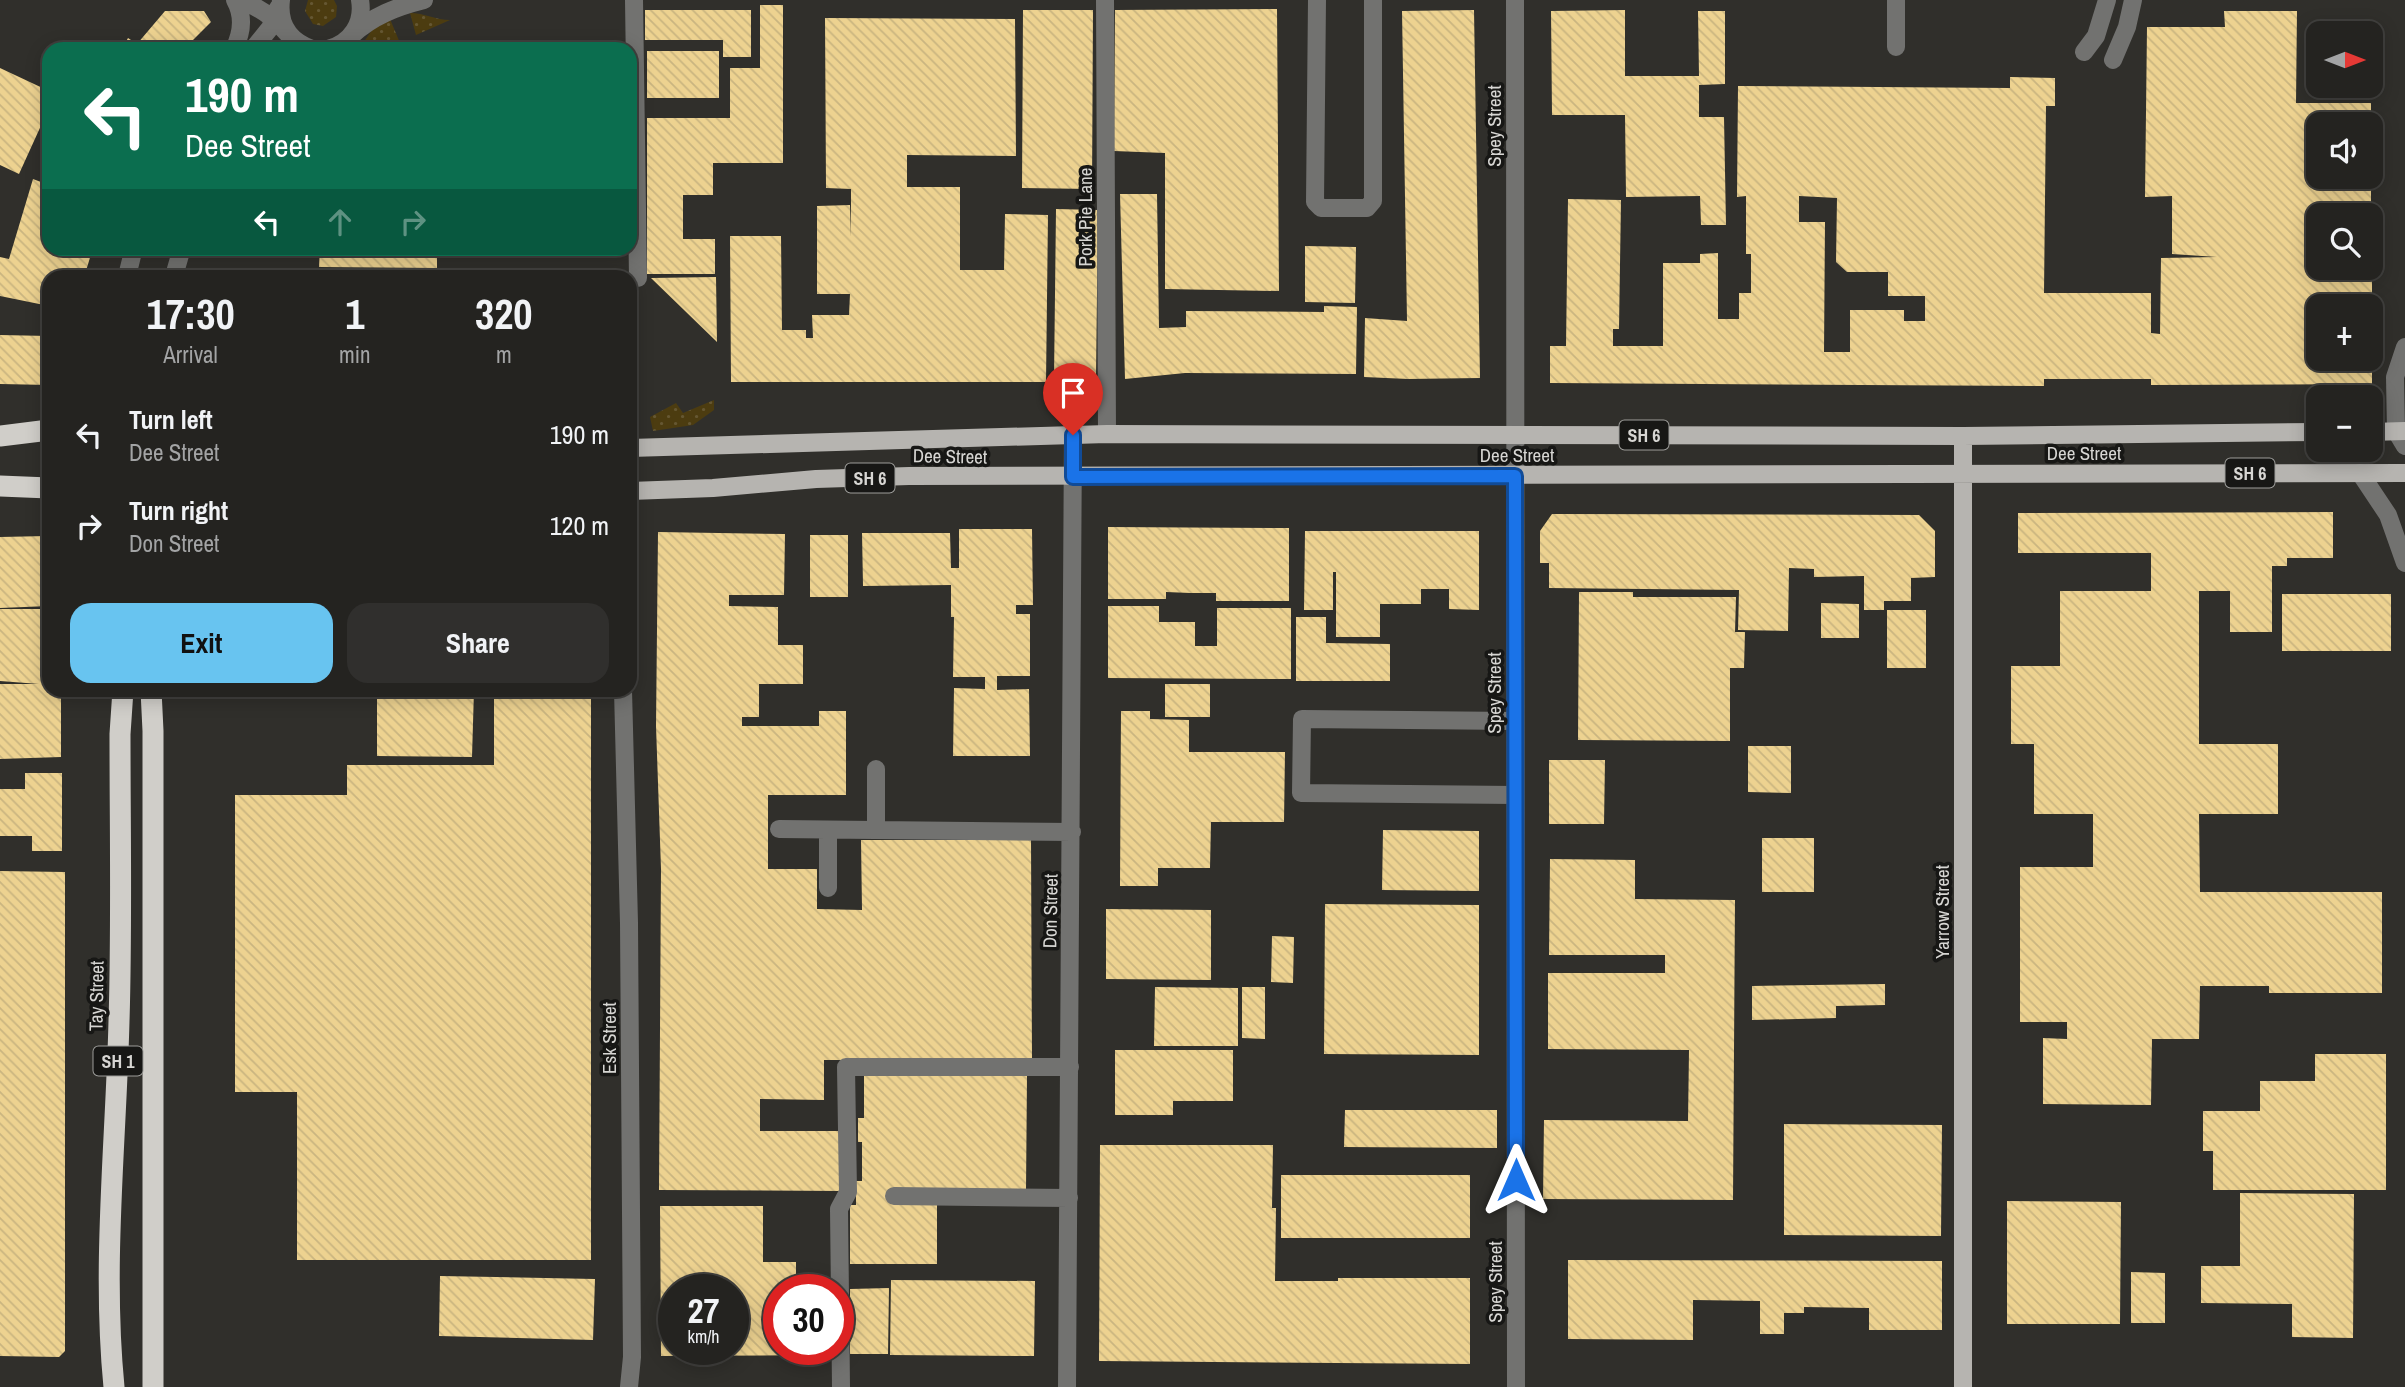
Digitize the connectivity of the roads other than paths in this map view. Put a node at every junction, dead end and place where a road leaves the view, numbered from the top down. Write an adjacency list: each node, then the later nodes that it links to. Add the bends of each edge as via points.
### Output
1 (235, 0): 17 (street, via 241,22)
2 (241, 0): 14 (street)
3 (280, 0): 14 (street); 16 (street, via 281,21)
4 (360, 0): 15 (street, via 361,15)
5 (424, 0): 15 (street, via 376,16)
6 (634, 0): 21 (street)
7 (1105, 0): 30 (street, Pork Pie Lane)
8 (1317, 0): 9 (street, via 1315,202 1321,208 1367,208 1373,201)
9 (1373, 0)
10 (1515, 0): 33 (street, Spey Street)
11 (1896, 0): 22 (street)
12 (2107, 0): 23 (street, via 2096,36)
13 (2133, 0): 24 (street)
14 (274, 18): 16 (street); 18 (street)
15 (352, 35): 20 (street)
16 (293, 40): 19 (street)
17 (236, 42)
18 (259, 42)
19 (297, 42)
20 (341, 42)
21 (635, 42)
22 (1896, 47)
23 (2084, 52)
24 (2113, 60)
25 (637, 208): 26 (street)
26 (638, 278)
27 (2405, 347): 36 (street, via 2395,377)
28 (42, 431): 34 (highway)
29 (2306, 432): 35 (main road, Dee Street / SH 6)
30 (1107, 434): 32 (main road, Dee Street / SH 6); 33 (main road, Dee Street / SH 6)
31 (2383, 434): 36 (main road)
32 (1073, 435): 37 (main road, Dee Street / SH 6); 42 (street, Don Street)
33 (1516, 435): 35 (main road, Dee Street / SH 6); 41 (street, Spey Street)
34 (0, 436)
35 (1963, 436): 40 (main road, Yarrow Street)
36 (2402, 436)
37 (637, 447)
38 (2360, 473): 39 (main road, Dee Street / SH 6); 40 (main road, Dee Street / SH 6); 46 (street, via 2388,515)
39 (2405, 473)
40 (1962, 475): 41 (main road, Dee Street / SH 6); 69 (main road, Yarrow Street)
41 (1515, 476): 42 (main road, Dee Street / SH 6); 51 (street, Spey Street)
42 (1073, 477): 45 (main road, Dee Street / SH 6, via 843,478); 58 (street, Don Street)
43 (0, 486): 44 (highway)
44 (42, 489)
45 (637, 491)
46 (2405, 563)
47 (117, 697): 52 (highway)
48 (123, 697): 52 (highway, Tay Street / SH 1)
49 (153, 697): 64 (highway, SH 1)
50 (623, 697): 65 (street, Esk Street, via 629,937)
51 (1515, 721): 54 (street, Spey Street); 54 (street, via 1302,719 1301,793)
52 (120, 734): 63 (highway, Tay Street / SH 1, via 119,1021 110,1351)
53 (876, 769): 57 (street)
54 (1515, 795): 68 (street, Spey Street)
55 (779, 829): 56 (street)
56 (828, 830): 57 (street); 59 (street)
57 (876, 830): 58 (street)
58 (1072, 832): 60 (street, Don Street)
59 (828, 888)
60 (1070, 1067): 62 (street, Don Street); 66 (street, via 846,1067 848,1192 839,1209)
61 (894, 1196): 62 (street)
62 (1069, 1198): 67 (street, Don Street)
63 (114, 1387)
64 (153, 1387)
65 (629, 1387)
66 (841, 1387)
67 (1067, 1387)
68 (1516, 1387)
69 (1963, 1387)

